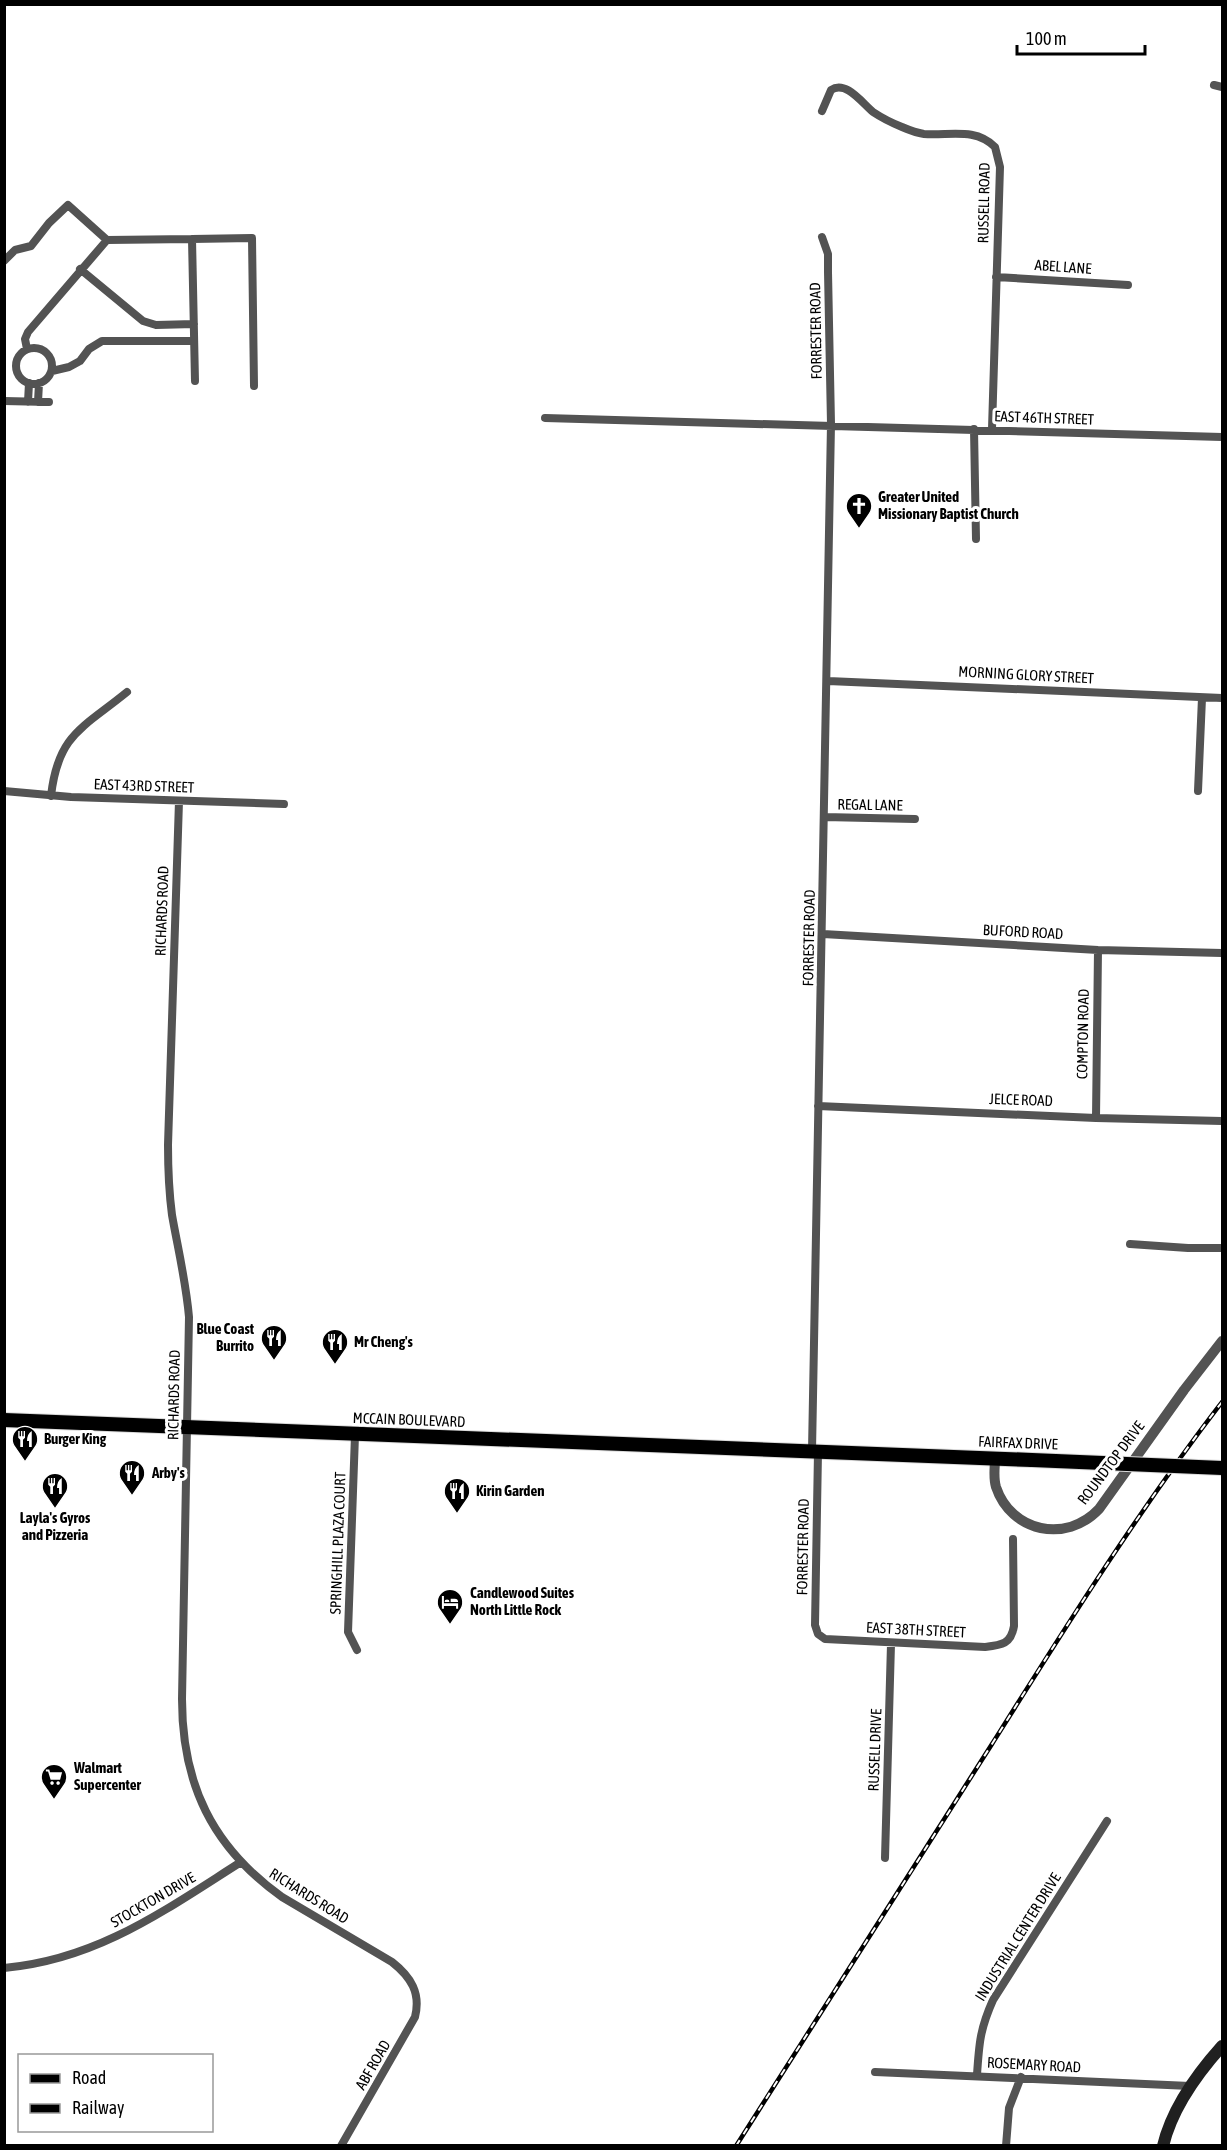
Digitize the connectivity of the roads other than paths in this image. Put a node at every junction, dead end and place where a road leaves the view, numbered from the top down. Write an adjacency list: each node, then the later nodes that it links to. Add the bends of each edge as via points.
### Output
1 (822, 111): 7 (street, RUSSELL ROAD, via 831,90 838,87 902,127 927,134 979,136 990,142 1000,167)
2 (822, 237): 22 (street, FORRESTER ROAD, via 828,255)
3 (192, 238): 4 (street); 9 (street); 16 (street, via 252,238)
4 (107, 240): 5 (street, via 68,206 49,222 31,246 15,250); 6 (street)
5 (4, 261)
6 (80, 269): 9 (street, via 143,321 156,325); 11 (street, via 28,332)
7 (996, 277): 8 (street, ABEL LANE); 24 (street, RUSSELL ROAD)
8 (1128, 285)
9 (194, 324): 10 (street)
10 (194, 341): 12 (street, via 102,341 80,362); 13 (street)
11 (27, 350): 12 (street, via 38,348 48,354); 14 (street, via 16,364 19,375)
12 (52, 371): 15 (street)
13 (195, 381)
14 (29, 383): 15 (street); 18 (street)
15 (39, 383): 19 (street)
16 (254, 386)
17 (4, 401): 18 (street)
18 (27, 402): 19 (street)
19 (38, 402): 20 (street)
20 (49, 402)
21 (545, 418): 22 (street)
22 (831, 424): 23 (street, EAST 46TH STREET); 27 (street, FORRESTER ROAD)
23 (974, 429): 24 (street, EAST 46TH STREET); 26 (street)
24 (992, 429): 25 (street, EAST 46TH STREET)
25 (1222, 437)
26 (976, 539)
27 (828, 681): 29 (street, MORNING GLORY STREET); 36 (street, FORRESTER ROAD)
28 (127, 692): 33 (street, via 81,727 63,749 55,767)
29 (1203, 698): 30 (street, MORNING GLORY STREET); 31 (street)
30 (1222, 698)
31 (1198, 791)
32 (4, 792): 33 (street, EAST 43RD STREET)
33 (51, 796): 34 (street, EAST 43RD STREET)
34 (179, 801): 35 (street, EAST 43RD STREET); 48 (street, RICHARDS ROAD, via 168,1178 189,1317)
35 (284, 804)
36 (824, 817): 37 (street, REGAL LANE); 38 (street, FORRESTER ROAD)
37 (915, 819)
38 (823, 934): 39 (street, BUFORD ROAD); 41 (street, FORRESTER ROAD)
39 (1098, 950): 40 (street, BUFORD ROAD); 42 (street, COMPTON ROAD)
40 (1222, 953)
41 (818, 1106): 42 (street, JELCE ROAD); 50 (street, FORRESTER ROAD)
42 (1096, 1118): 43 (street, JELCE ROAD)
43 (1222, 1121)
44 (1130, 1244): 45 (street)
45 (1222, 1248)
46 (1222, 1341): 51 (street, ROUNDTOP DRIVE, via 1099,1509 1081,1523 1051,1530 1019,1519 999,1493)
47 (4, 1420): 48 (main road, MCCAIN BOULEVARD)
48 (188, 1427): 49 (main road, MCCAIN BOULEVARD); 59 (street, RICHARDS ROAD, via 182,1699 185,1749 205,1811)
49 (355, 1435): 50 (main road, MCCAIN BOULEVARD); 56 (street, SPRINGHILL PLAZA COURT, via 348,1632)
50 (815, 1451): 51 (main road, FAIRFAX DRIVE); 54 (street, FORRESTER ROAD, via 815,1624 818,1634)
51 (995, 1458): 52 (main road, FAIRFAX DRIVE, bridge)
52 (1222, 1468)
53 (1012, 1539): 55 (street, EAST 38TH STREET, via 1014,1626 1005,1644)
54 (825, 1639): 55 (street, EAST 38TH STREET)
55 (891, 1644): 58 (street, RUSSELL DRIVE)
56 (357, 1650)
57 (1107, 1821): 64 (street, INDUSTRIAL CENTER DRIVE, via 993,2000 983,2021)
58 (885, 1858)
59 (241, 1862): 60 (street, STOCKTON DRIVE, via 122,1935 72,1954); 61 (street, RICHARDS ROAD, via 282,1897 392,1962 408,1976)
60 (4, 1968)
61 (416, 1994): 67 (street, ABF ROAD, via 415,2017)
62 (1222, 2046): 66 (main road)
63 (875, 2072): 64 (street, ROSEMARY ROAD)
64 (977, 2075): 65 (street, ROSEMARY ROAD)
65 (1021, 2077): 66 (street, ROSEMARY ROAD); 68 (street, via 1009,2108)
66 (1190, 2086): 69 (main road)
67 (341, 2145)
68 (1006, 2145)
69 (1162, 2145)

